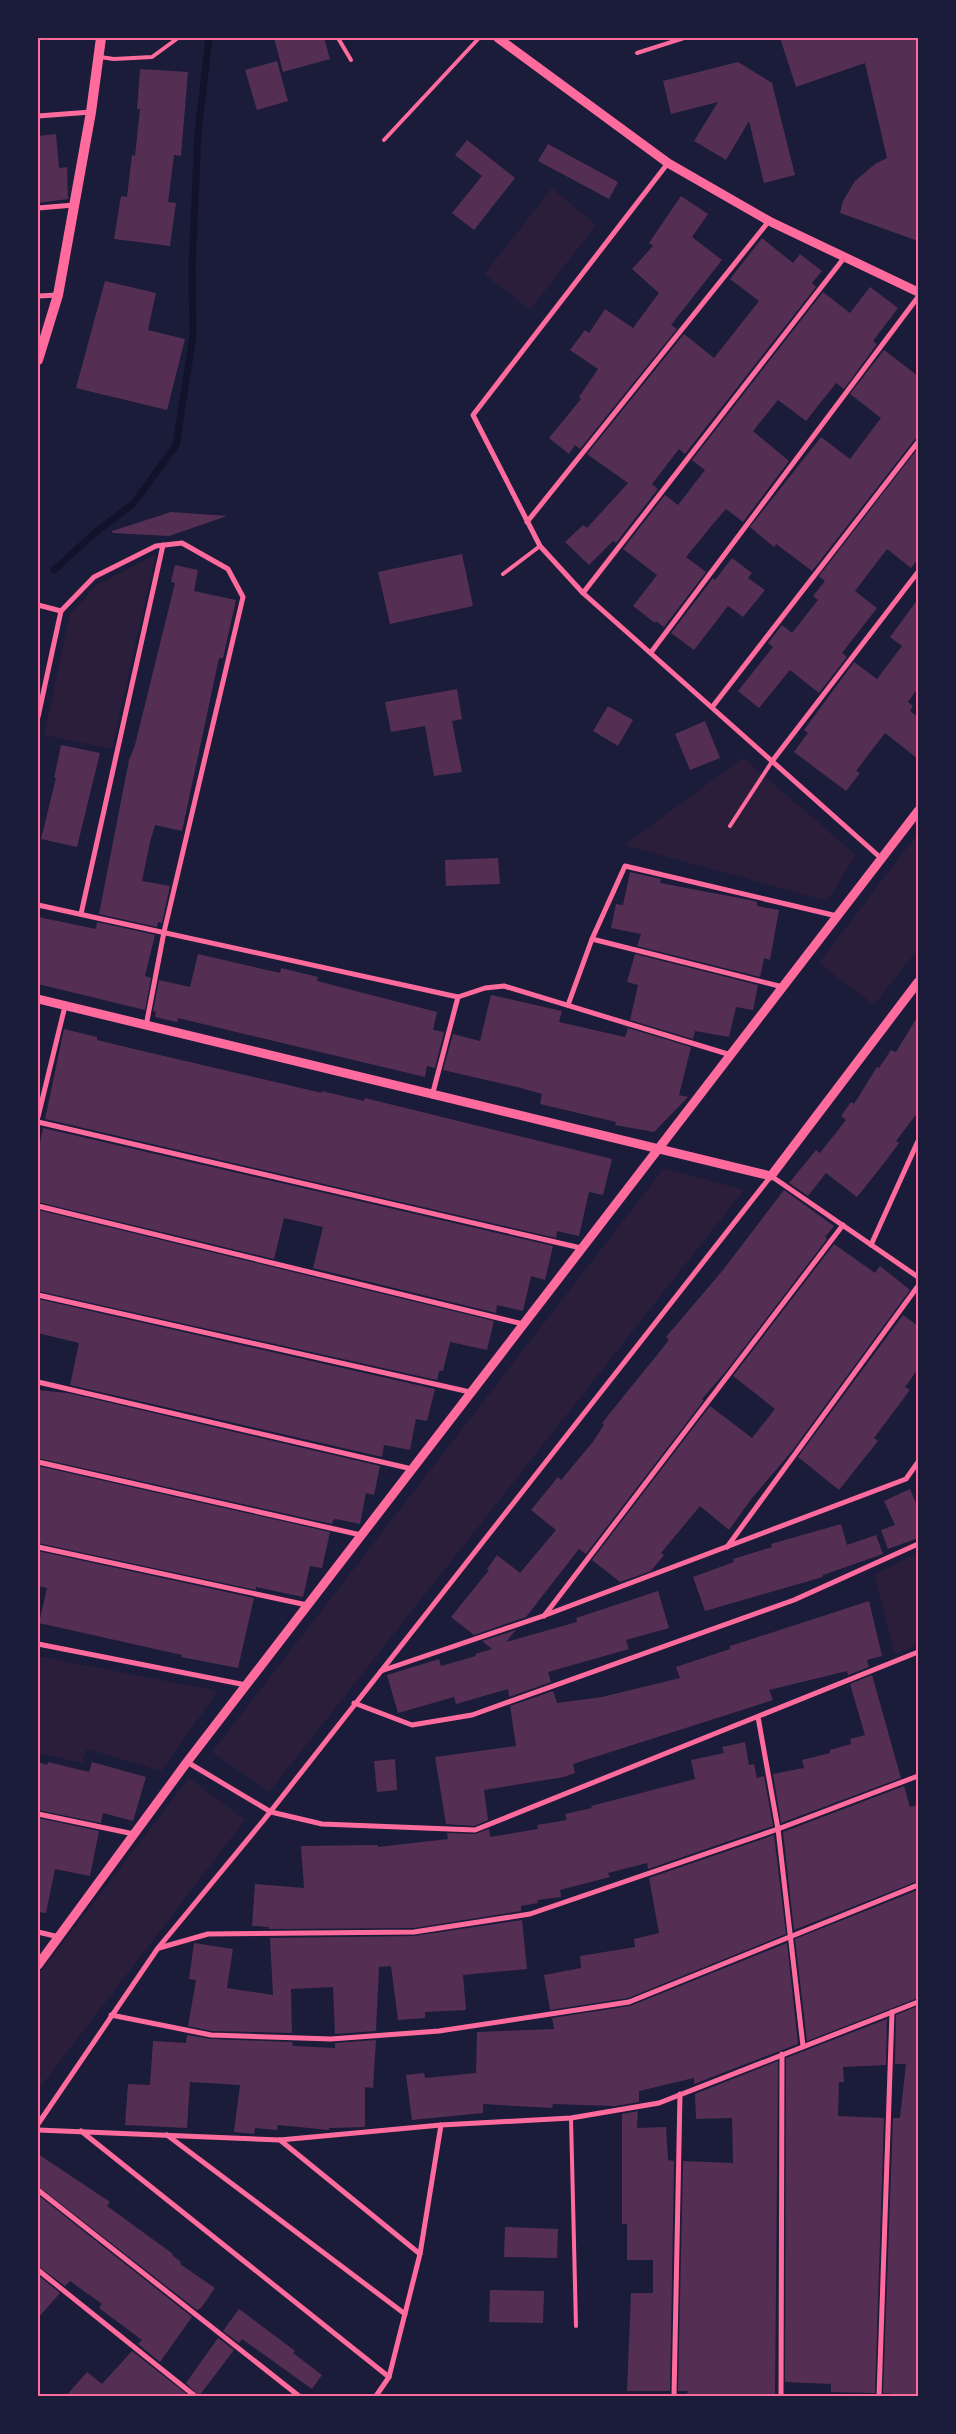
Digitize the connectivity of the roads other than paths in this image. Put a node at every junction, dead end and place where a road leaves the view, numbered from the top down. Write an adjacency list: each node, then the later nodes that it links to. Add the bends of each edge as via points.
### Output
1 (102, 38): 8 (main road)
2 (178, 38): 8 (lane, via 152,56)
3 (338, 38): 9 (lane)
4 (480, 38): 12 (lane)
5 (498, 38): 13 (street)
6 (684, 38): 7 (lane)
7 (637, 53)
8 (98, 57): 10 (main road)
9 (351, 60)
10 (91, 112): 11 (street); 14 (main road)
11 (38, 116)
12 (384, 140)
13 (668, 163): 16 (street); 24 (street, via 473,414)
14 (75, 205): 15 (street); 19 (main road)
15 (38, 208)
16 (769, 221): 17 (street); 24 (street)
17 (844, 258): 18 (street); 29 (street)
18 (918, 292)
19 (58, 295): 20 (street); 22 (main road)
20 (38, 296)
21 (918, 297): 32 (street)
22 (38, 360)
23 (918, 442): 33 (street)
24 (527, 522): 26 (street)
25 (163, 545): 31 (street, via 94,577); 40 (street); 42 (street, via 182,544 228,569 243,597)
26 (540, 546): 28 (lane); 29 (street)
27 (918, 572): 35 (street)
28 (503, 574)
29 (583, 593): 32 (street)
30 (38, 605): 31 (street)
31 (61, 611): 34 (street)
32 (652, 651): 33 (street)
33 (713, 706): 35 (street)
34 (38, 717)
35 (773, 760): 37 (lane); 38 (street)
36 (918, 811): 38 (street)
37 (730, 826)
38 (882, 858): 41 (street)
39 (38, 905): 40 (street)
40 (81, 914): 42 (street)
41 (838, 916): 43 (street, via 625,866); 45 (street)
42 (164, 932): 46 (street); 50 (street)
43 (592, 939): 45 (street); 48 (street)
44 (918, 982): 57 (street)
45 (783, 987): 51 (street)
46 (458, 997): 48 (street, via 504,986); 52 (street)
47 (38, 999): 49 (street)
48 (568, 1005): 51 (street)
49 (65, 1006): 50 (street); 53 (street)
50 (146, 1026): 52 (street)
51 (731, 1056): 56 (street)
52 (432, 1096): 56 (street)
53 (38, 1117)
54 (38, 1122): 61 (street)
55 (918, 1141): 60 (street)
56 (656, 1150): 57 (street); 61 (street)
57 (771, 1176): 59 (street); 79 (street)
58 (38, 1206): 65 (street)
59 (843, 1225): 60 (street); 76 (street)
60 (872, 1245): 62 (street)
61 (581, 1248): 65 (street)
62 (918, 1277)
63 (918, 1286): 74 (street)
64 (38, 1295): 67 (street)
65 (524, 1324): 67 (street)
66 (38, 1382): 70 (street)
67 (470, 1392): 70 (street)
68 (38, 1462): 71 (street)
69 (918, 1462): 74 (street, via 906,1479)
70 (412, 1469): 71 (street)
71 (361, 1535): 75 (street)
72 (918, 1544): 81 (street, via 794,1600 472,1715 412,1725)
73 (38, 1547): 75 (street)
74 (727, 1547): 76 (street)
75 (308, 1605): 80 (street)
76 (543, 1616): 79 (street)
77 (38, 1644): 80 (street)
78 (918, 1652): 82 (street)
79 (380, 1671): 81 (street)
80 (247, 1685): 83 (street)
81 (354, 1703): 85 (street)
82 (758, 1717): 85 (street, via 475,1830 322,1824); 87 (street)
83 (186, 1762): 85 (street); 88 (street)
84 (918, 1776): 87 (street)
85 (271, 1812): 93 (street)
86 (38, 1814): 88 (street)
87 (778, 1829): 91 (street); 93 (street, via 530,1914 414,1932 208,1934)
88 (135, 1834): 92 (street)
89 (918, 1885): 91 (street)
90 (38, 1932): 92 (street)
91 (789, 1936): 97 (street, via 629,2002 439,2031 331,2039 211,2035); 98 (street)
92 (59, 1937): 94 (street)
93 (158, 1948): 97 (street)
94 (38, 1965)
95 (918, 2002): 96 (street)
96 (892, 2012): 98 (street); 119 (street)
97 (111, 2015): 102 (street)
98 (803, 2046): 99 (street)
99 (782, 2054): 100 (street); 118 (street)
100 (680, 2094): 101 (street, via 659,2103); 117 (street)
101 (571, 2118): 103 (street); 112 (lane)
102 (38, 2124)
103 (441, 2125): 107 (street); 109 (street)
104 (38, 2130): 105 (street)
105 (80, 2131): 106 (street); 113 (street)
106 (167, 2134): 107 (street); 111 (street)
107 (280, 2140): 109 (street)
108 (38, 2190): 115 (street)
109 (420, 2254): 111 (street)
110 (38, 2270): 114 (street)
111 (405, 2314): 113 (street)
112 (576, 2326)
113 (388, 2377): 116 (street)
114 (195, 2396)
115 (299, 2396)
116 (376, 2396)
117 (674, 2396)
118 (781, 2396)
119 (879, 2396)

